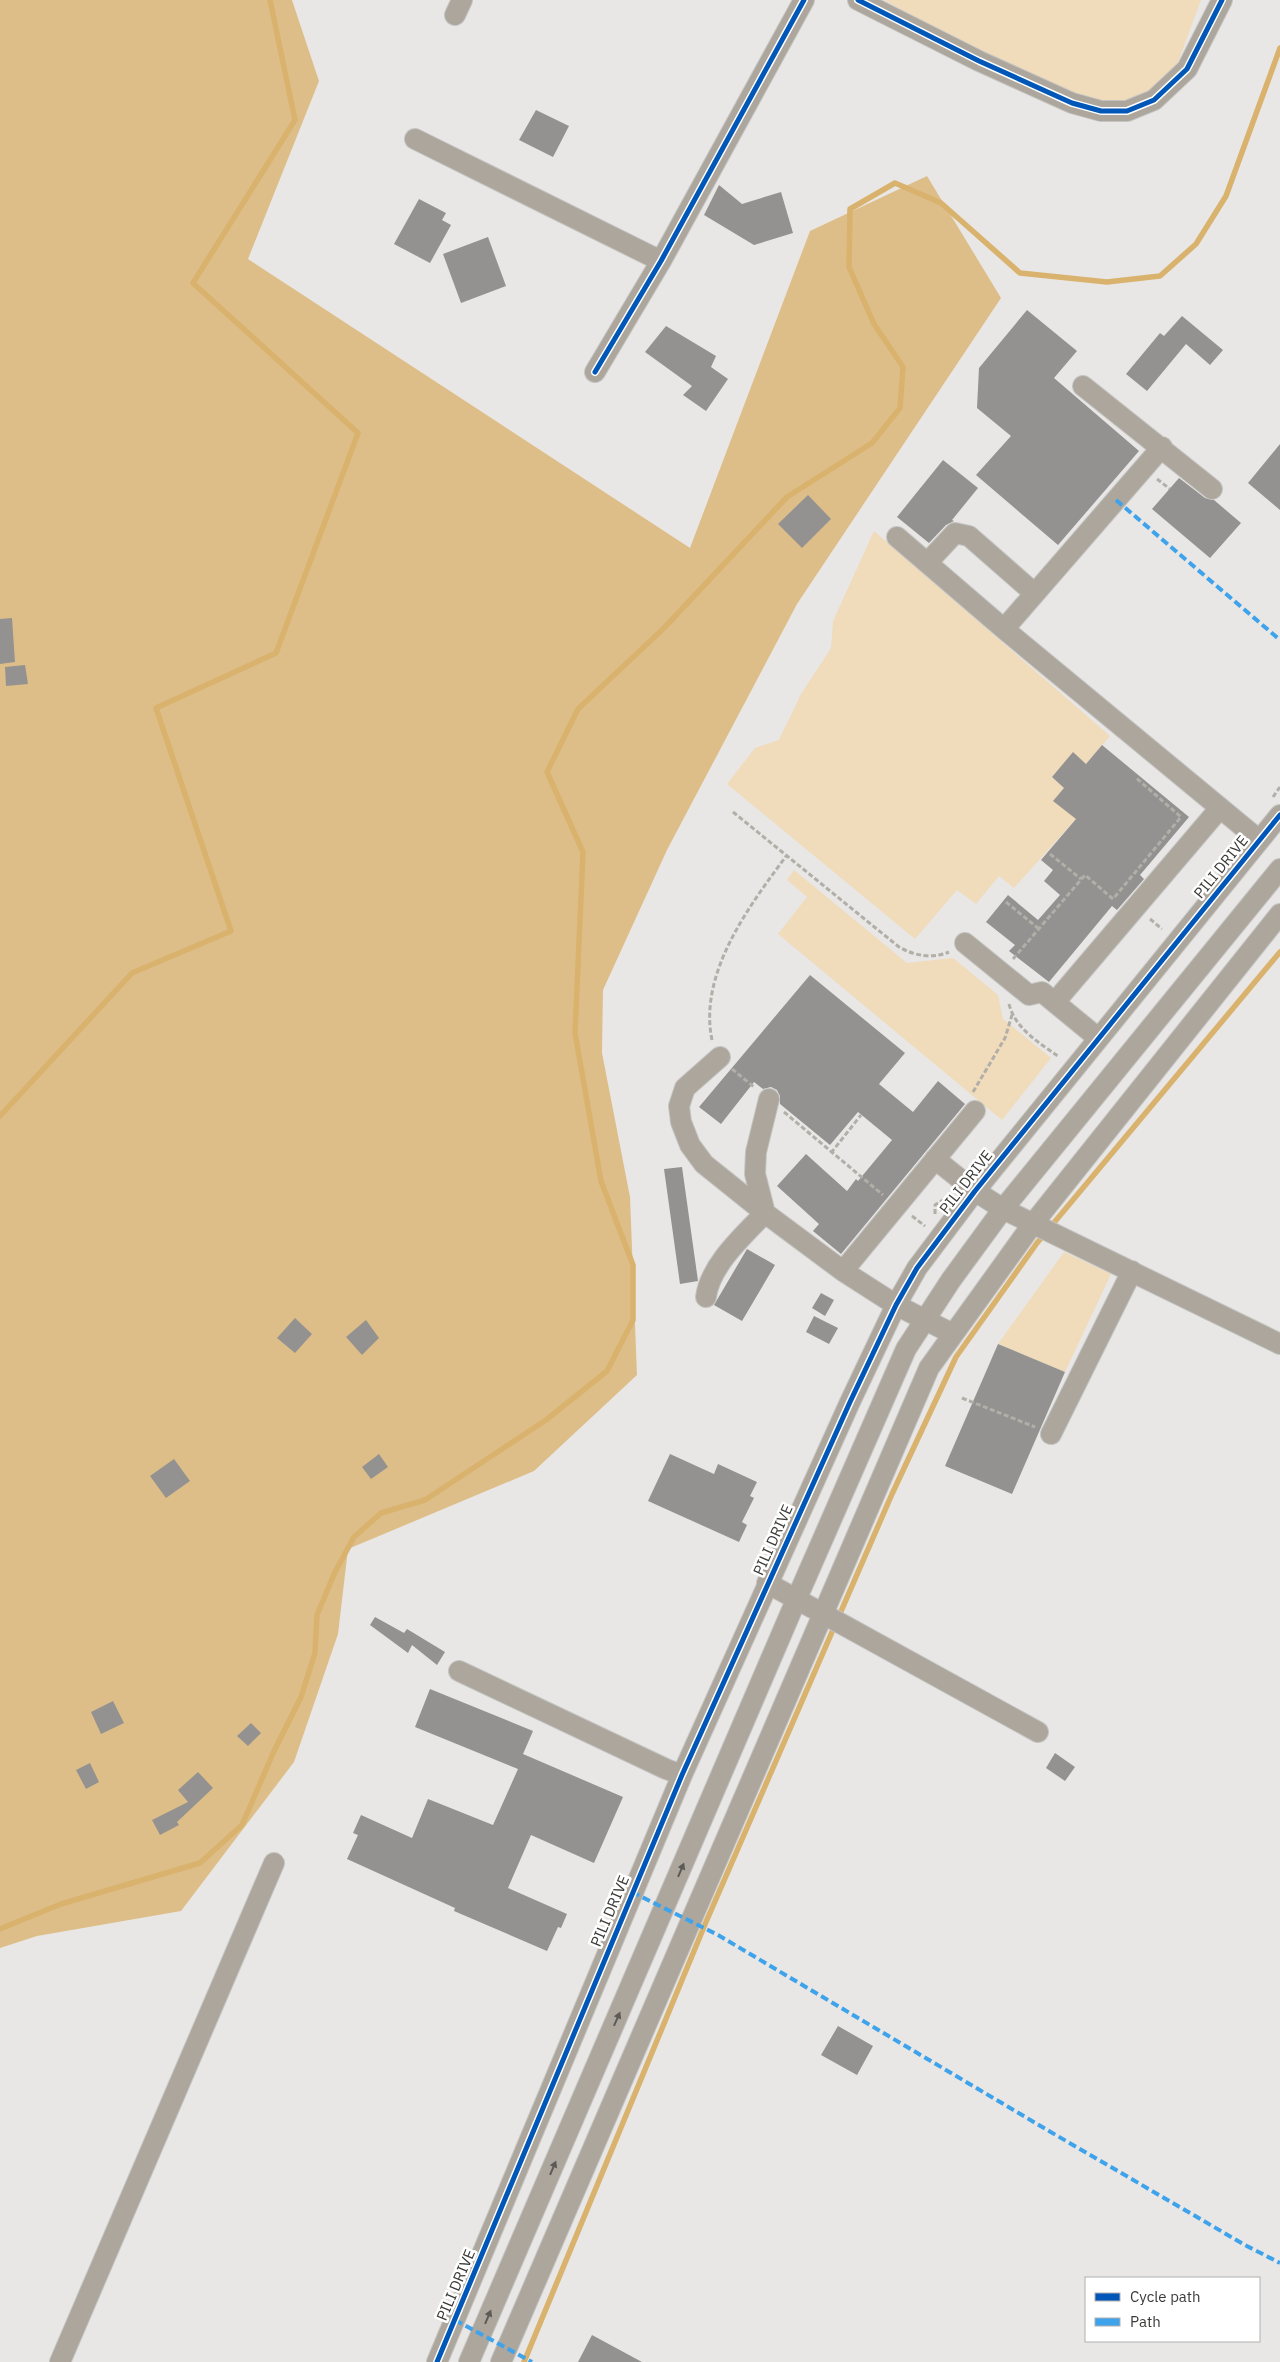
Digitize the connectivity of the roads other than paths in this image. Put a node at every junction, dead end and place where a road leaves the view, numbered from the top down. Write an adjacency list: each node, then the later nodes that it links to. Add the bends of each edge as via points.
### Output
1 (804, 0): 5 (street)
2 (858, 0): 3 (street, via 1072,103 1101,111 1127,111 1154,100 1186,69)
3 (1222, 0)
4 (415, 139): 5 (street)
5 (661, 261): 6 (street)
6 (595, 372)
7 (1083, 386): 8 (street)
8 (1162, 447): 9 (street); 12 (street)
9 (1212, 489)
10 (898, 537): 11 (street)
11 (927, 563): 12 (street, via 955,533 970,536); 13 (street)
12 (1034, 593): 13 (street)
13 (1004, 629): 14 (street)
14 (1220, 808): 16 (street); 20 (street)
15 (1280, 815): 16 (street, PILI DRIVE)
16 (1259, 840): 21 (street, PILI DRIVE)
17 (1280, 868): 27 (street)
18 (1280, 914): 29 (street)
19 (965, 943): 20 (street, via 1029,995 1042,992)
20 (1055, 1002): 21 (street)
21 (1098, 1038): 26 (street, PILI DRIVE)
22 (720, 1057): 28 (street, via 686,1088 679,1106 681,1122 690,1145 704,1164)
23 (769, 1100): 28 (street, via 756,1152 755,1174)
24 (971, 1116): 25 (street)
25 (935, 1159): 26 (street); 30 (street)
26 (975, 1191): 27 (street); 33 (street, PILI DRIVE, via 918,1268)
27 (1003, 1209): 29 (street); 34 (street)
28 (765, 1214): 30 (street); 32 (street, via 729,1250 707,1287)
29 (1032, 1225): 31 (street); 35 (street)
30 (843, 1270): 33 (street)
31 (1132, 1271): 36 (street); 37 (street)
32 (706, 1296)
33 (896, 1306): 34 (street); 40 (street, PILI DRIVE)
34 (924, 1320): 35 (street); 38 (street, via 906,1350)
35 (951, 1334): 39 (street, via 928,1368)
36 (1280, 1344)
37 (1051, 1434)
38 (853, 1469): 39 (street); 41 (street)
39 (879, 1482): 42 (street)
40 (768, 1583): 41 (street); 45 (street, PILI DRIVE)
41 (797, 1598): 42 (street); 49 (street, one-way to 41)
42 (834, 1618): 44 (street); 50 (street)
43 (459, 1671): 45 (street)
44 (1038, 1732)
45 (682, 1775): 48 (street, PILI DRIVE)
46 (274, 1863): 47 (street)
47 (60, 2362)
48 (437, 2362)
49 (469, 2362)
50 (501, 2362)

